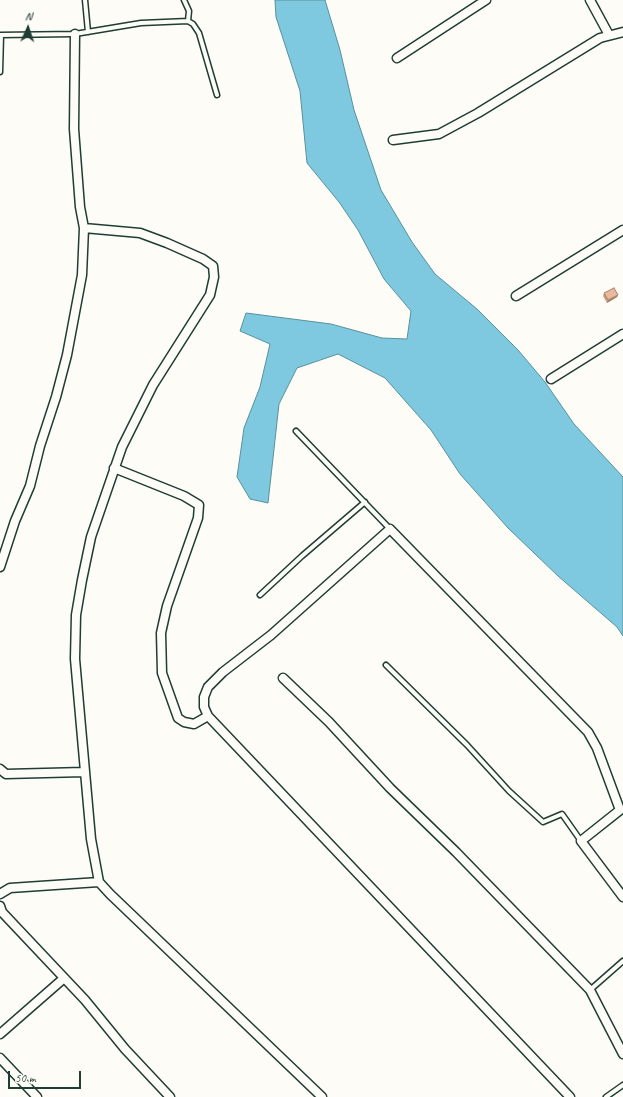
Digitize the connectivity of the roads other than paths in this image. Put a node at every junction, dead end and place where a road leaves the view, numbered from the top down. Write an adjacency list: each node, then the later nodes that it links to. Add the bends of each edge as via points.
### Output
1 (85, 0): 6 (lane)
2 (184, 0): 5 (lane, via 189,11)
3 (486, 0): 11 (street)
4 (590, 0): 10 (street)
5 (188, 21): 6 (lane, via 141,23); 13 (lane, via 199,33)
6 (88, 32): 8 (lane)
7 (623, 32): 10 (street)
8 (75, 34): 9 (lane); 15 (street, via 74,129)
9 (0, 35): 12 (lane)
10 (608, 35): 14 (street, via 439,134)
11 (398, 58)
12 (0, 72)
13 (217, 95)
14 (393, 140)
15 (84, 228): 21 (street, via 140,233 203,259 213,266 214,277 210,295 153,385); 24 (street, via 82,274 67,355 30,486)
16 (623, 230): 17 (street)
17 (516, 296)
18 (623, 334): 19 (street)
19 (551, 380)
20 (296, 431): 22 (lane)
21 (114, 468): 28 (street, via 184,496 199,505 196,525 167,606 162,633 162,673 178,718 194,724); 30 (street, via 91,537 76,615 74,659)
22 (365, 502): 23 (lane); 25 (lane)
23 (390, 529): 28 (street, via 272,635 223,672 208,687 204,697 204,707); 31 (street, via 588,732)
24 (0, 566)
25 (260, 595)
26 (386, 665): 32 (lane, via 467,745 509,791 543,822 562,814)
27 (283, 678): 40 (street)
28 (208, 716): 48 (street)
29 (0, 769): 30 (street, via 6,774)
30 (84, 772): 33 (street, via 91,839)
31 (621, 809): 32 (street)
32 (581, 841): 34 (street)
33 (99, 882): 35 (street, via 10,888); 47 (street)
34 (620, 888): 36 (street)
35 (0, 894)
36 (623, 897)
37 (0, 906): 39 (street, via 2,912)
38 (623, 961): 40 (lane)
39 (63, 979): 41 (street); 46 (street, via 85,1000 125,1049)
40 (590, 990): 42 (street)
41 (0, 1034)
42 (623, 1054)
43 (0, 1058): 45 (street)
44 (623, 1085): 49 (lane)
45 (37, 1097)
46 (170, 1097)
47 (322, 1097)
48 (570, 1097)
49 (606, 1097)

